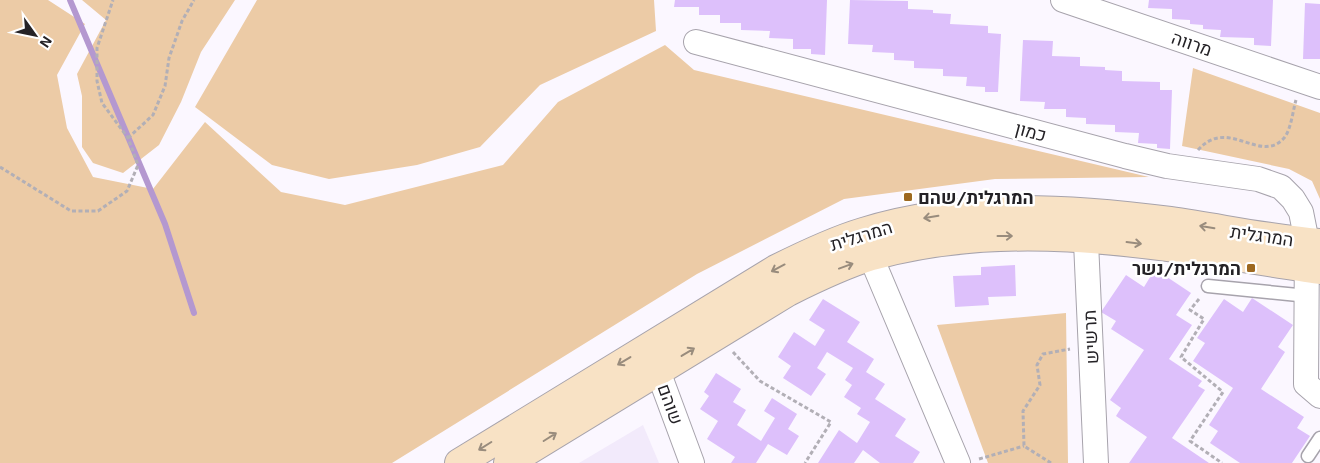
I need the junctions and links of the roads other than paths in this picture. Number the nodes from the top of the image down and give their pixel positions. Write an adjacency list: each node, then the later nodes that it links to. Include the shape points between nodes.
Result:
1 (1063, 0): 3 (street, מרווה)
2 (696, 42): 5 (street, כמון, via 1125,156 1258,179 1281,187 1294,199)
3 (1311, 84)
4 (1085, 224): 5 (street, המרגלית, one-way to 4); 6 (street, המרגלית, via 995,236); 7 (street, המרגלית, one-way to 7); 18 (street, תרשיש)
5 (1314, 242): 7 (street, כמון)
6 (867, 244): 10 (street, המרגלית, one-way to 6, via 717,335 828,272); 10 (street, המרגלית, one-way to 10, via 818,248 776,269); 14 (street)
7 (1314, 270): 9 (street, כמון)
8 (1208, 286): 9 (lane)
9 (1308, 296): 11 (street, כמון, via 1306,384)
10 (653, 358): 15 (street, המרגלית, one-way to 15); 16 (street, המרגלית, one-way to 10); 17 (street, שוהם)
11 (1320, 396)
12 (1320, 438): 13 (lane)
13 (1308, 456)
14 (965, 462)
15 (459, 463)
16 (508, 463)
17 (692, 463)
18 (1096, 463)

